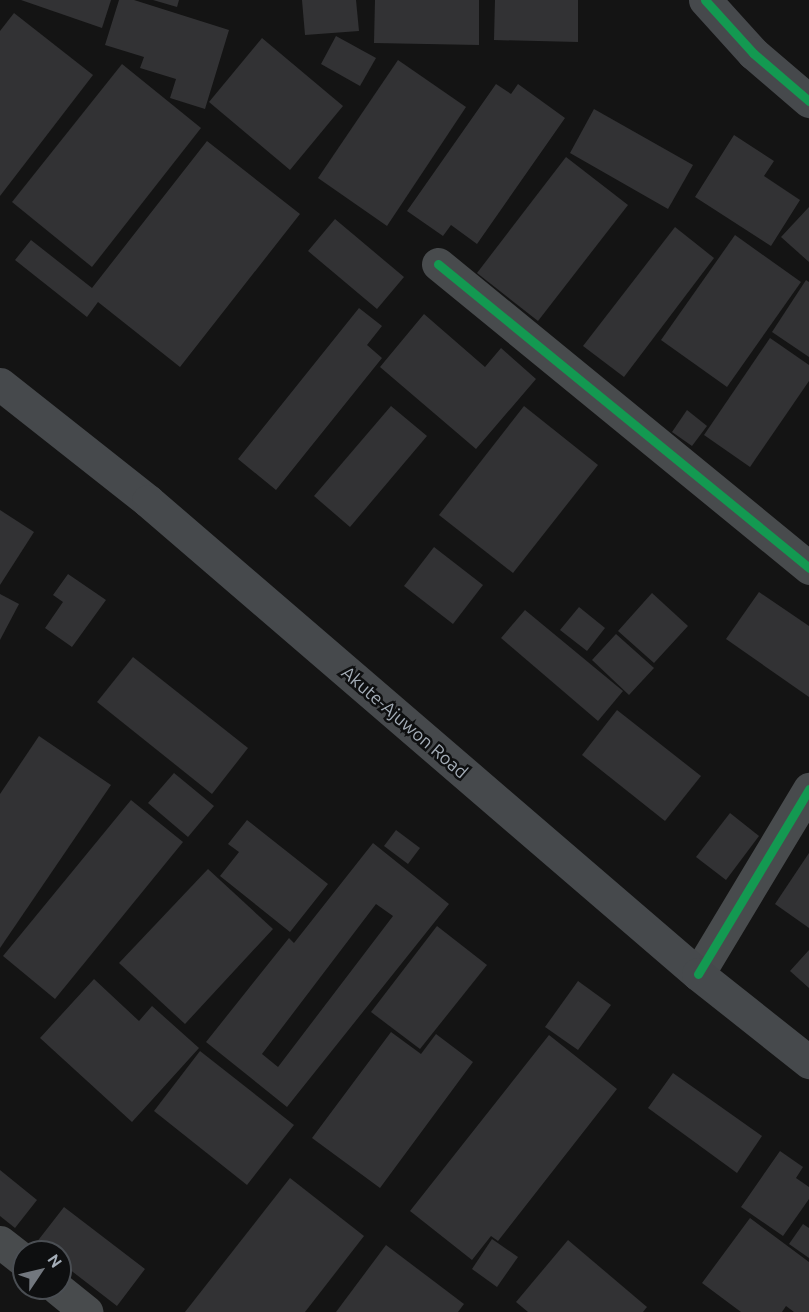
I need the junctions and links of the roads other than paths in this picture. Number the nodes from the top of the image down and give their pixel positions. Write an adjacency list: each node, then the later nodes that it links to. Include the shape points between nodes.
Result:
1 (705, 0): 2 (main road, via 753,53)
2 (809, 101)
3 (438, 264): 5 (street)
4 (0, 384): 7 (main road, Akute-Ajuwon Road, via 148,501)
5 (809, 568)
6 (809, 789): 7 (street)
7 (698, 974): 8 (main road, Akute-Ajuwon Road)
8 (809, 1062)
9 (0, 1242): 10 (street)
10 (12, 1252)
11 (72, 1300): 12 (street)
12 (87, 1312)

